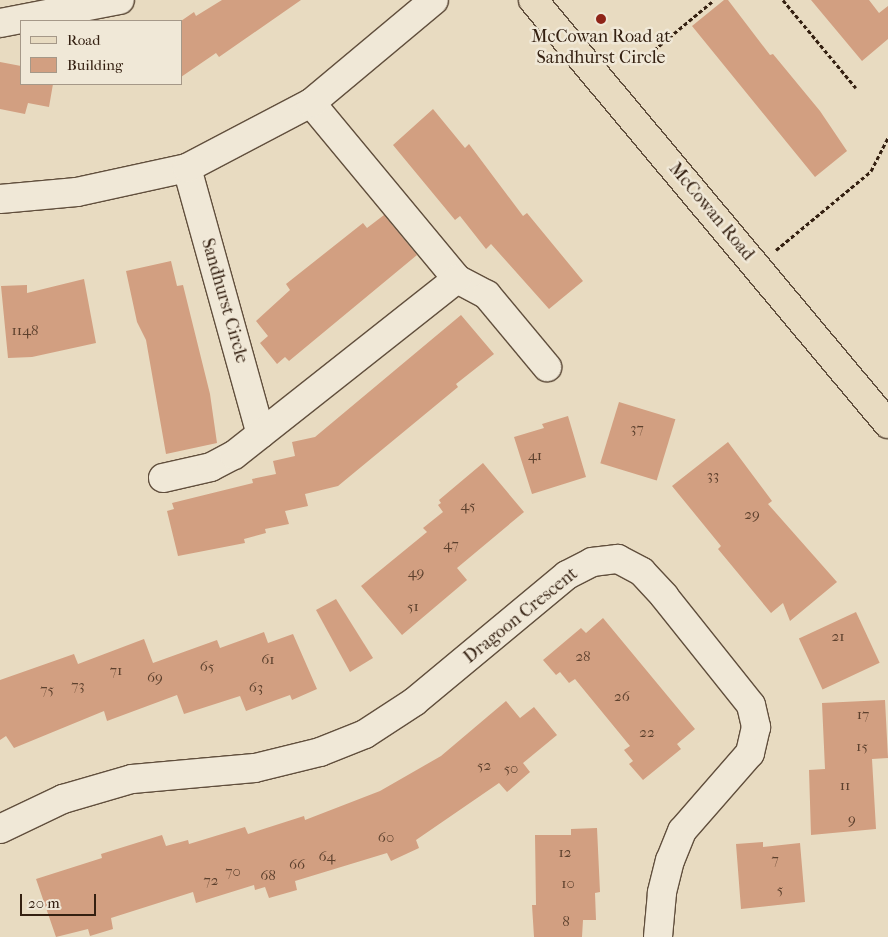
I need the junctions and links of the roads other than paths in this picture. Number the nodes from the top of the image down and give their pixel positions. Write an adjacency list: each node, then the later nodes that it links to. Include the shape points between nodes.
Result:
1 (120, 0): 4 (street)
2 (434, 0): 5 (street)
3 (533, 0): 10 (main road, McCowan Road)
4 (0, 23)
5 (311, 103): 6 (street); 8 (street)
6 (188, 168): 7 (street, via 77,192); 11 (street, Sandhurst Circle)
7 (0, 199)
8 (457, 280): 9 (street, via 487,295); 11 (street)
9 (547, 367)
10 (888, 424)
11 (261, 434): 12 (street, via 212,467)
12 (162, 478)
13 (0, 829): 14 (street, Dragoon Crescent, via 63,798 132,779 255,768 320,752 365,734 414,702 567,574 592,562 618,559 642,572 664,596 751,705 756,727 750,753 682,831 670,860 662,893)
14 (658, 937)

